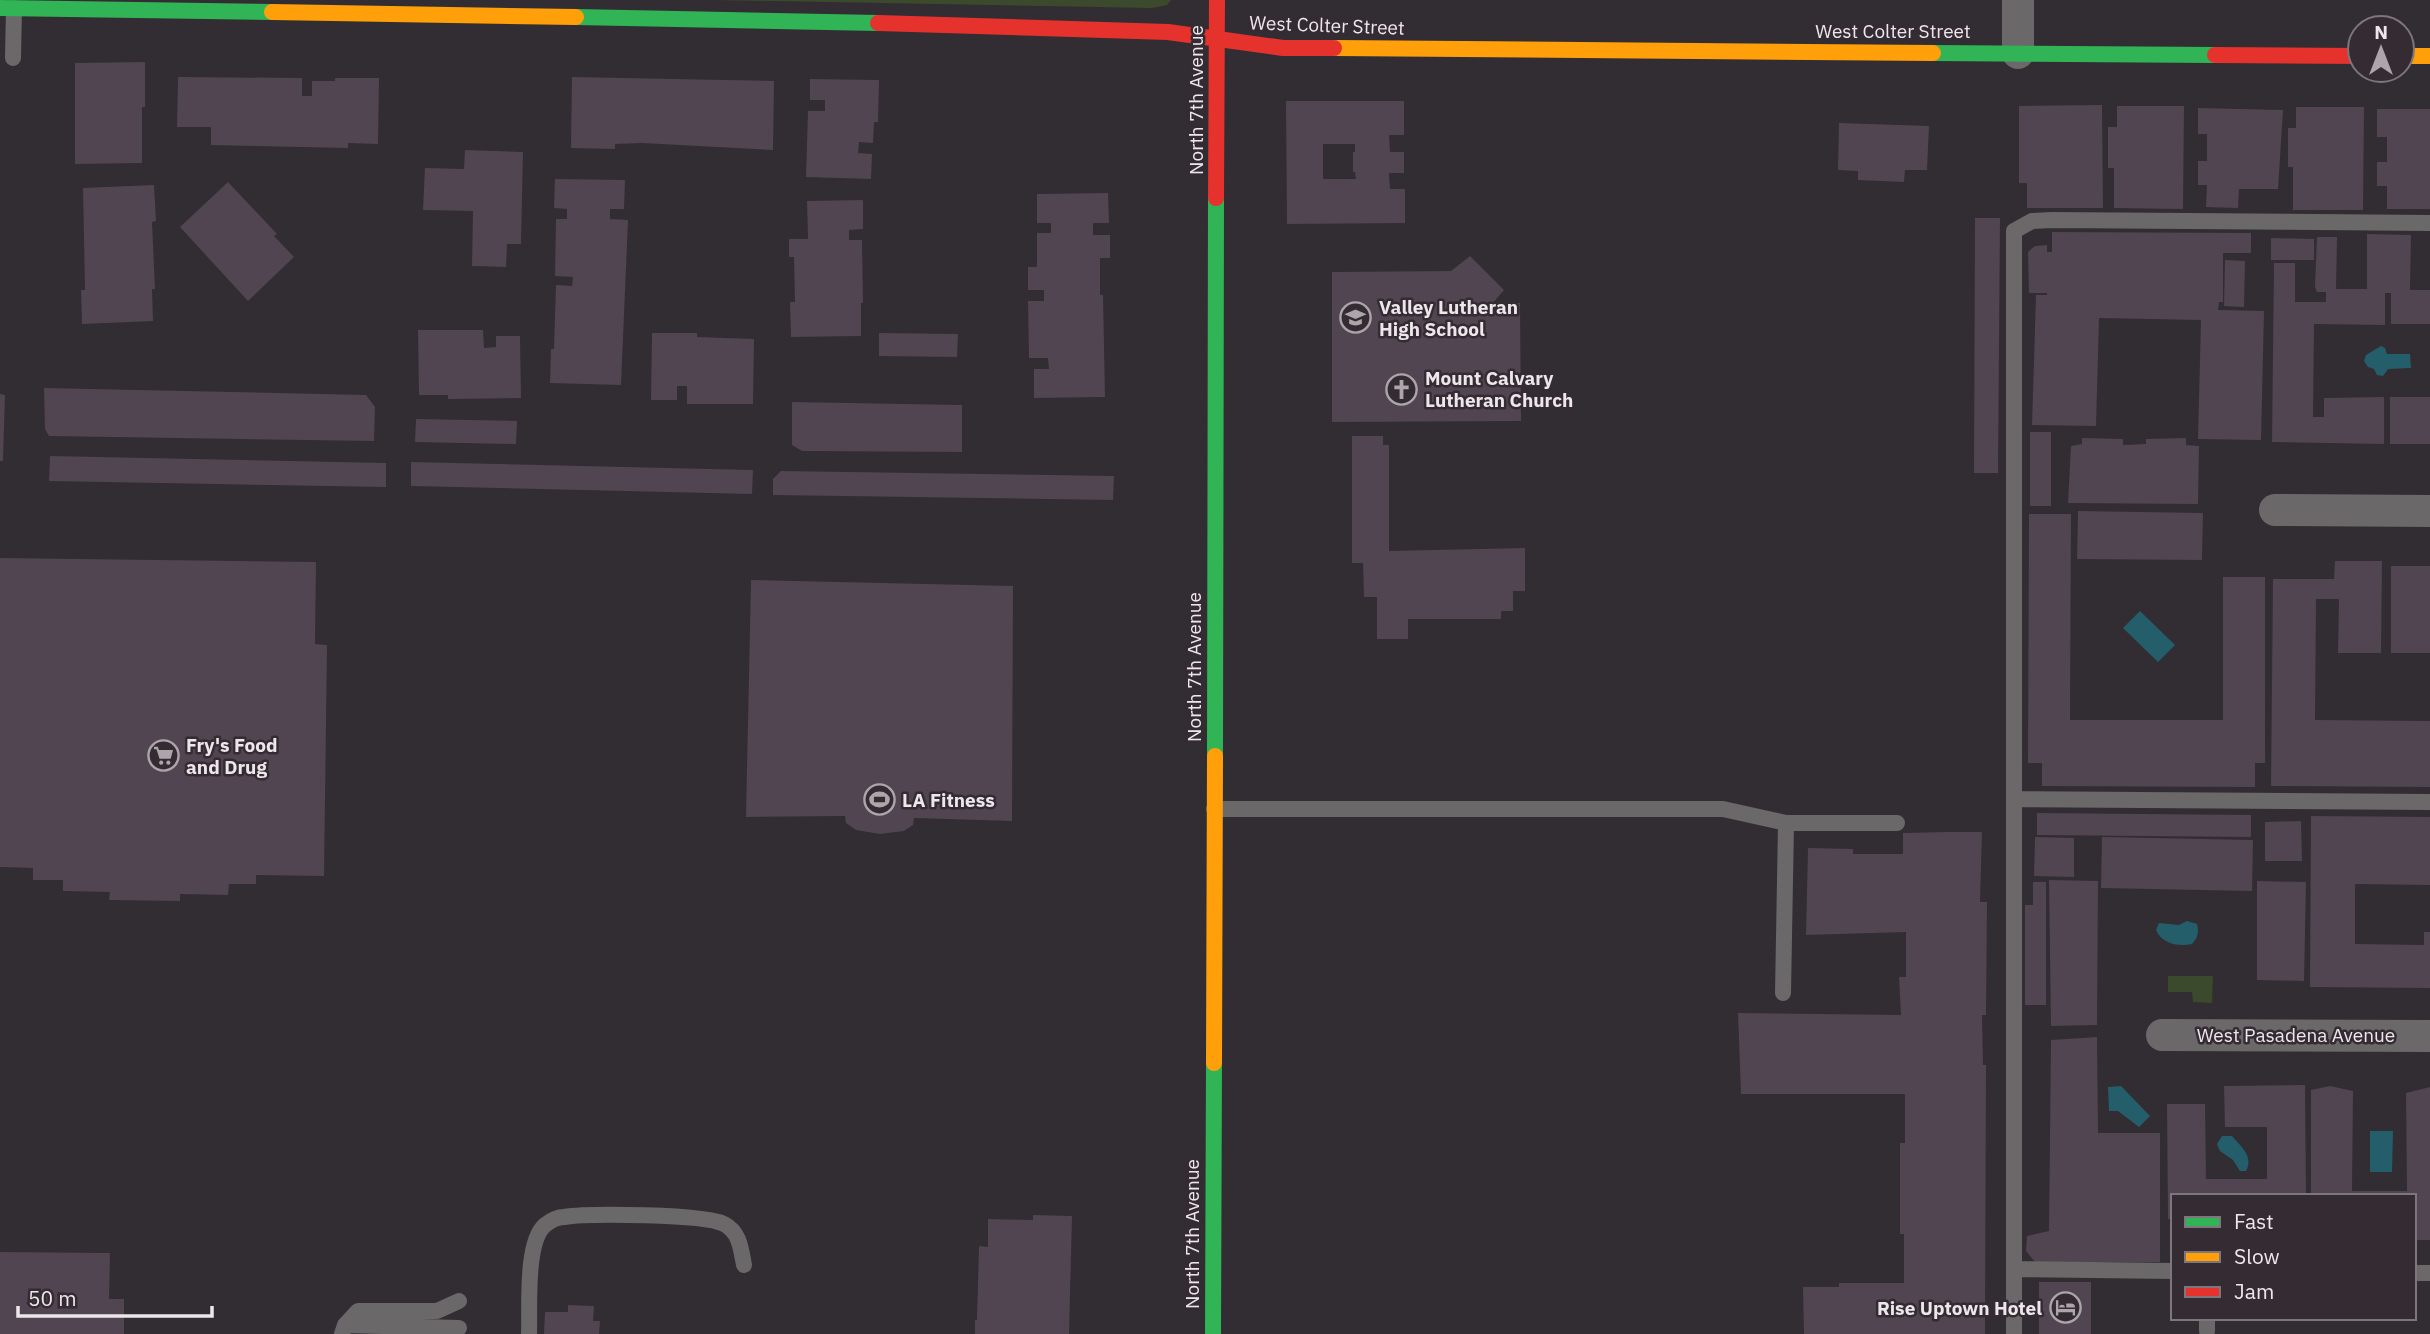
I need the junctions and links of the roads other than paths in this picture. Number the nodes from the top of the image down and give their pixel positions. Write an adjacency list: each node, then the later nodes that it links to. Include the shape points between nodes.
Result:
1 (1217, 0): 4 (street, North 7th Avenue)
2 (2018, 0): 5 (street)
3 (7, 8): 4 (street, West Colter Street, via 797,21 1168,32); 7 (lane)
4 (1217, 39): 5 (street, West Colter Street, via 1283,48); 13 (street, North 7th Avenue)
5 (2018, 53): 6 (street, West Colter Street)
6 (2346, 56)
7 (13, 58)
8 (2430, 223): 11 (lane, via 2052,220 2032,221 2014,231)
9 (2276, 510): 10 (street)
10 (2430, 511)
11 (2014, 799): 12 (lane); 20 (lane)
12 (2430, 802)
13 (1214, 809): 14 (lane, via 1723,809); 26 (street, North 7th Avenue)
14 (1786, 823): 15 (lane); 16 (lane)
15 (1897, 823)
16 (1783, 993)
17 (2162, 1035): 18 (street, West Pasadena Avenue)
18 (2430, 1036)
19 (744, 1265): 25 (lane, via 738,1238 725,1224 702,1218 560,1217 543,1226 534,1245)
20 (2014, 1269): 21 (lane); 27 (lane)
21 (2171, 1271)
22 (459, 1301): 24 (lane, via 437,1311 358,1311)
23 (459, 1328): 24 (lane)
24 (343, 1330)
25 (529, 1334)
26 (1213, 1334)
27 (2014, 1334)

